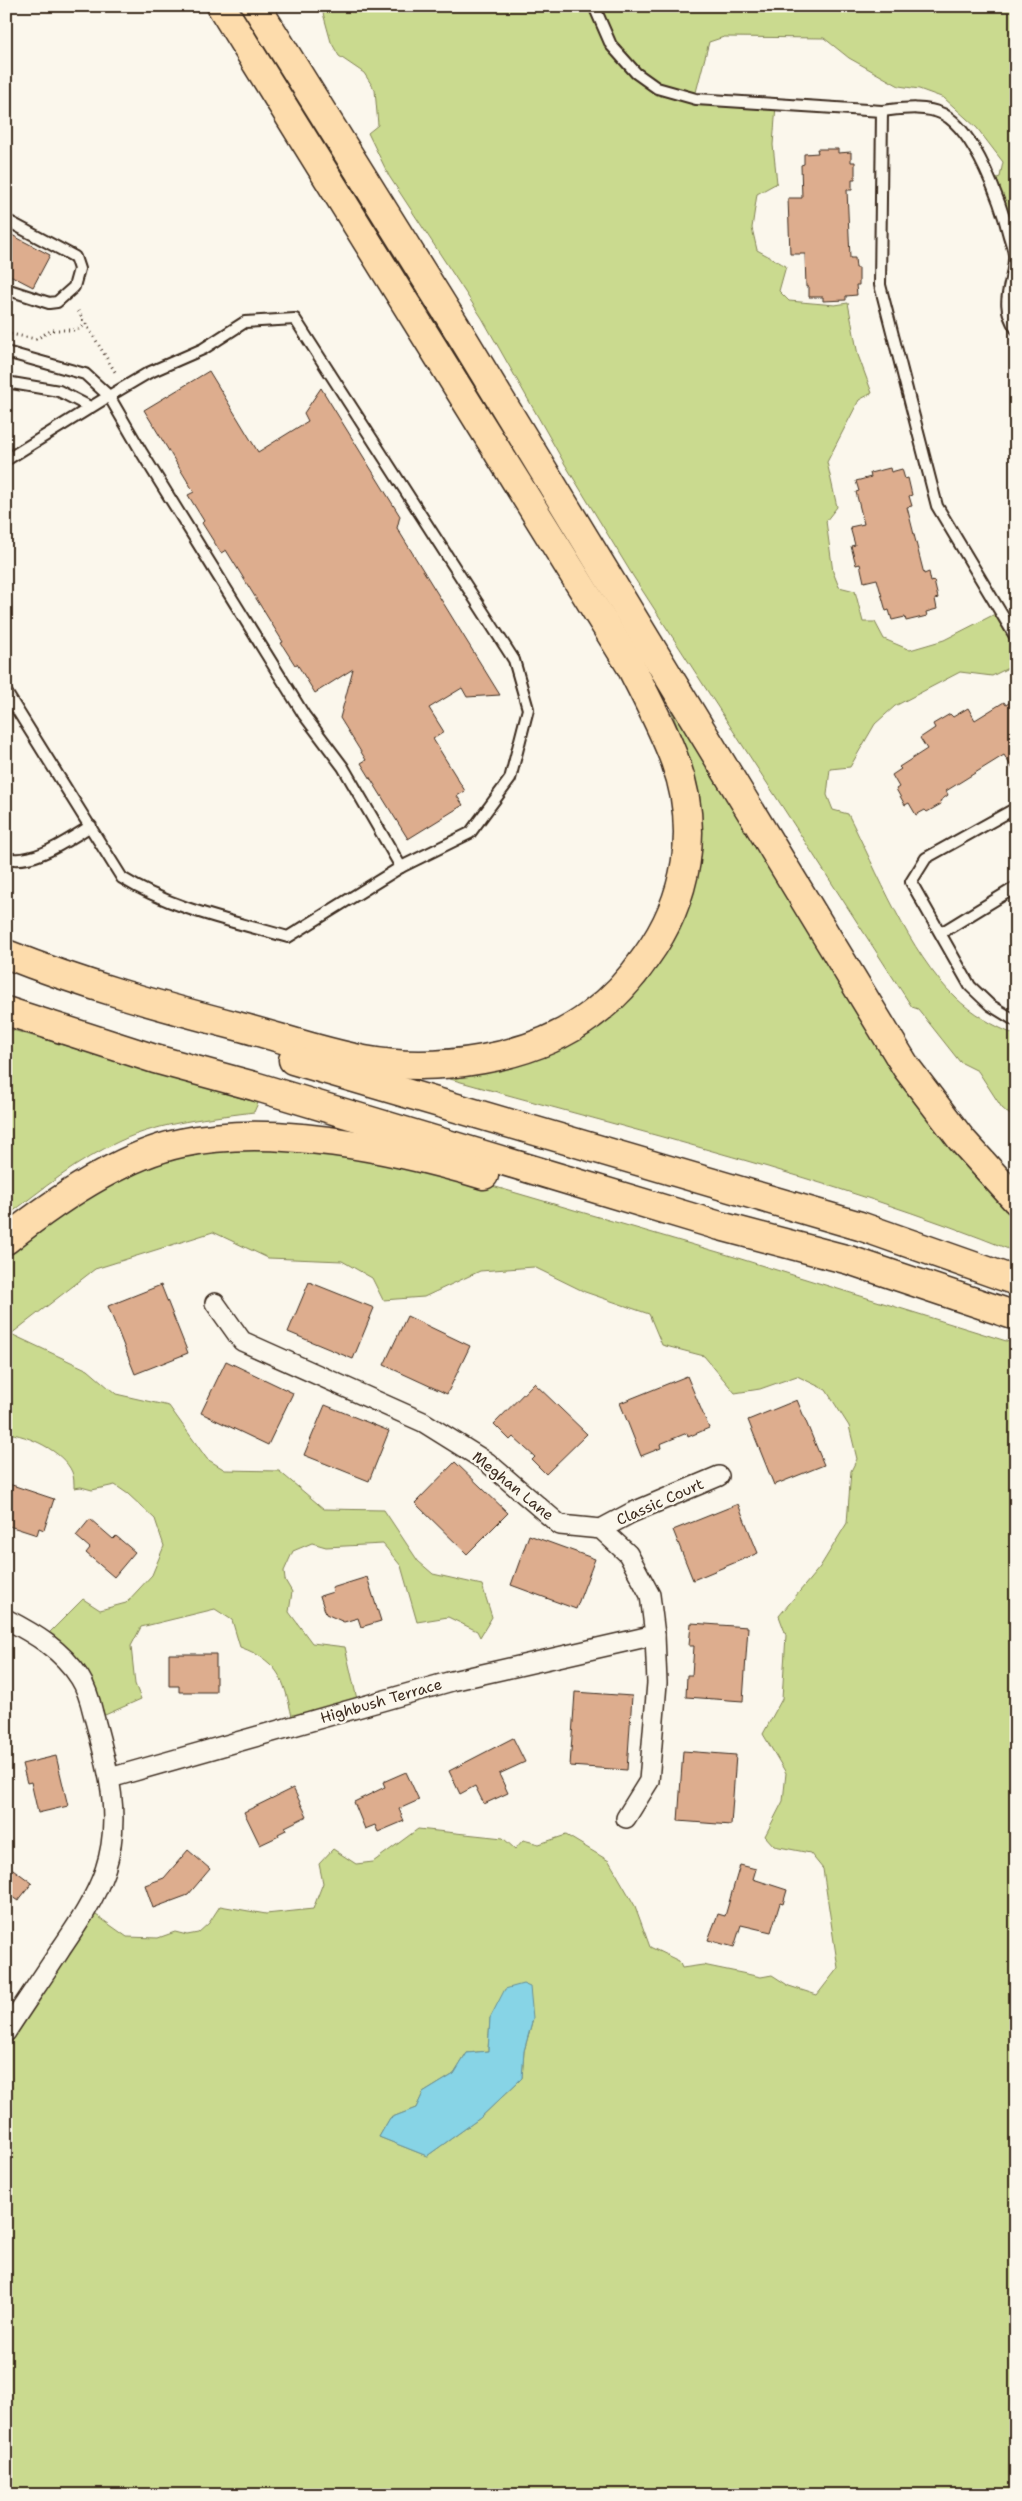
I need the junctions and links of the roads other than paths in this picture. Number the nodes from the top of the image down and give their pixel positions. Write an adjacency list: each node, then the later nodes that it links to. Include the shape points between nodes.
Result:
1 (222, 6): 21 (highway, via 630,665 676,762 685,794 689,840 683,885 671,917 655,945 614,996 589,1017 551,1037 501,1055 461,1064 364,1060 184,1012)
2 (256, 6): 25 (highway, via 455,325 906,1067 961,1139)
3 (594, 6): 4 (lane, via 611,45 636,73 657,88 696,99)
4 (882, 111): 7 (lane, via 917,108 943,114 964,133 1002,206 1014,258 1006,294 1008,317); 13 (lane, via 880,285 937,506)
5 (6, 220): 6 (lane, via 75,257 79,269 74,287 57,302 49,304)
6 (6, 289)
7 (1016, 329)
8 (6, 352): 10 (lane, via 85,374)
9 (6, 382): 11 (lane, via 59,391)
10 (109, 396): 11 (lane); 18 (lane, via 304,715 343,767); 18 (lane, via 148,373 203,349 245,322 295,319 514,660 528,709 510,779 470,833)
11 (90, 407): 12 (lane)
12 (6, 460)
13 (1016, 638)
14 (6, 693): 16 (lane)
15 (1016, 808): 20 (lane, via 926,858 911,882)
16 (91, 826): 17 (lane, via 50,850 16,860); 18 (lane, via 122,878 146,893 288,937)
17 (6, 858)
18 (401, 867)
19 (1016, 887): 20 (lane)
20 (941, 932): 24 (lane, via 970,986 990,1005)
21 (6, 954)
22 (6, 971): 28 (highway, via 192,1033 851,1224)
23 (6, 1011): 26 (highway, via 155,1059)
24 (1016, 1021)
25 (1016, 1200)
26 (720, 1226): 27 (highway, via 537,1191 411,1156 303,1139 221,1138 152,1151 93,1179); 30 (highway, via 849,1260)
27 (6, 1240)
28 (1016, 1281)
29 (215, 1303): 32 (street, Meghan Lane, via 242,1341 423,1422 487,1462 560,1525)
30 (1016, 1316)
31 (718, 1476): 32 (street, Classic Court)
32 (601, 1528): 34 (street, via 628,1554 650,1595)
33 (6, 1620): 35 (street, via 38,1636 79,1677 88,1693)
34 (655, 1635): 35 (street, Highbush Terrace, via 452,1681); 36 (street, via 656,1692 649,1782)
35 (110, 1778): 37 (street, via 112,1832 105,1871 86,1911)
36 (626, 1818)
37 (6, 2032)

